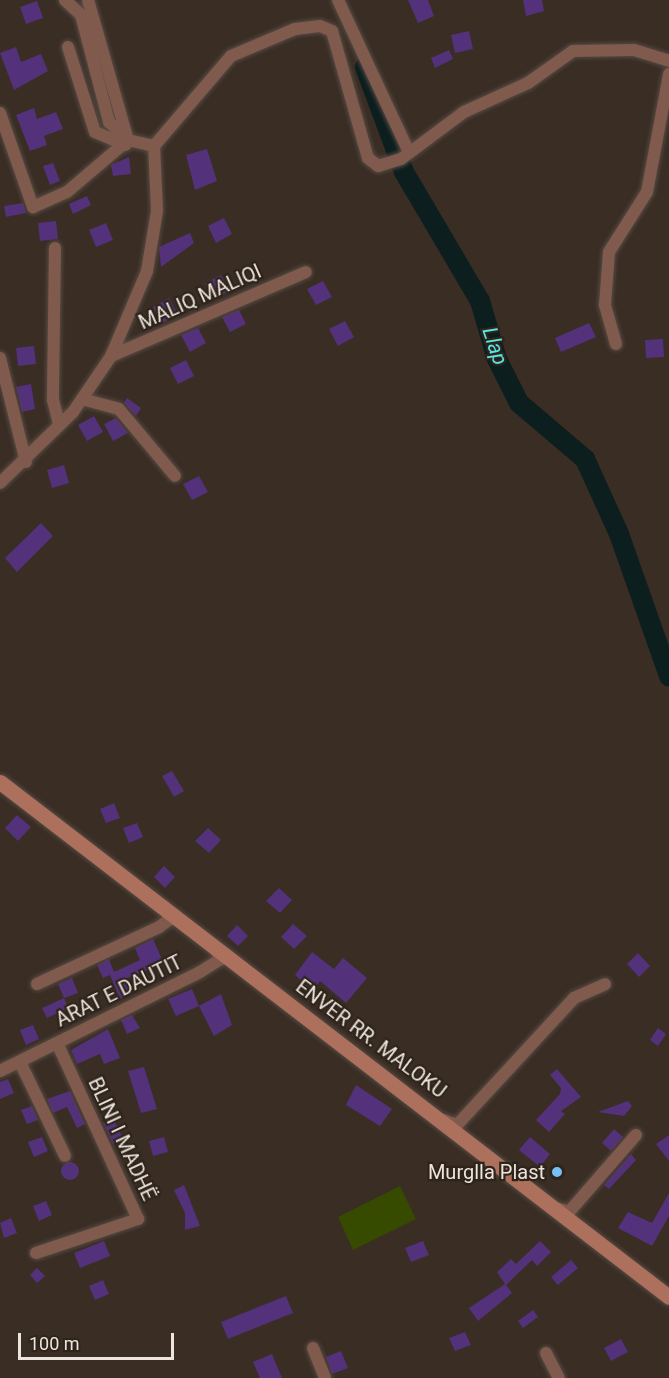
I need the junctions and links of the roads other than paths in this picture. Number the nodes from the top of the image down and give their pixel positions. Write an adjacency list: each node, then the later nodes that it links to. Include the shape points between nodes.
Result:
1 (65, 0): 5 (street)
2 (78, 0): 5 (street)
3 (88, 0): 10 (street)
4 (338, 0): 12 (street)
5 (81, 15): 10 (street, via 109,122)
6 (69, 47): 10 (street, via 95,132)
7 (669, 61): 12 (street, via 634,50 573,51 528,83 464,112)
8 (669, 74): 15 (street, via 647,192 609,252 605,305)
9 (0, 113): 10 (street, via 33,207 67,192)
10 (127, 142): 11 (street)
11 (154, 146): 12 (street, via 224,61 295,29 320,26 336,37 368,158 382,166); 16 (street, via 157,211 147,272)
12 (405, 156)
13 (55, 248): 19 (street, via 53,400)
14 (306, 272): 16 (street, MALIQ MALIQI)
15 (616, 344)
16 (111, 356): 18 (street)
17 (0, 358): 20 (street, via 17,446)
18 (82, 399): 19 (street); 21 (street, via 119,409)
19 (59, 424): 20 (street)
20 (26, 462): 22 (street)
21 (175, 476)
22 (0, 483)
23 (0, 782): 24 (main road, ENVER RR. MALOKU)
24 (163, 905): 25 (main road, ENVER RR. MALOKU); 26 (street, via 170,919 159,927)
25 (213, 946): 28 (street, ARAT E DAUTIT, via 221,959); 31 (main road, ENVER RR. MALOKU)
26 (37, 984)
27 (605, 984): 31 (street, via 574,998 457,1125)
28 (57, 1043): 29 (street, ARAT E DAUTIT); 35 (street, BLINI I MADHË, via 138,1219)
29 (20, 1062): 30 (street, ARAT E DAUTIT); 33 (street)
30 (0, 1071)
31 (442, 1119): 34 (main road, ENVER RR. MALOKU)
32 (636, 1135): 34 (street, via 569,1212)
33 (65, 1156)
34 (552, 1207): 36 (main road, ENVER RR. MALOKU)
35 (36, 1252)
36 (669, 1297)
37 (313, 1348): 39 (street)
38 (546, 1353): 40 (street)
39 (325, 1378)
40 (559, 1378)

